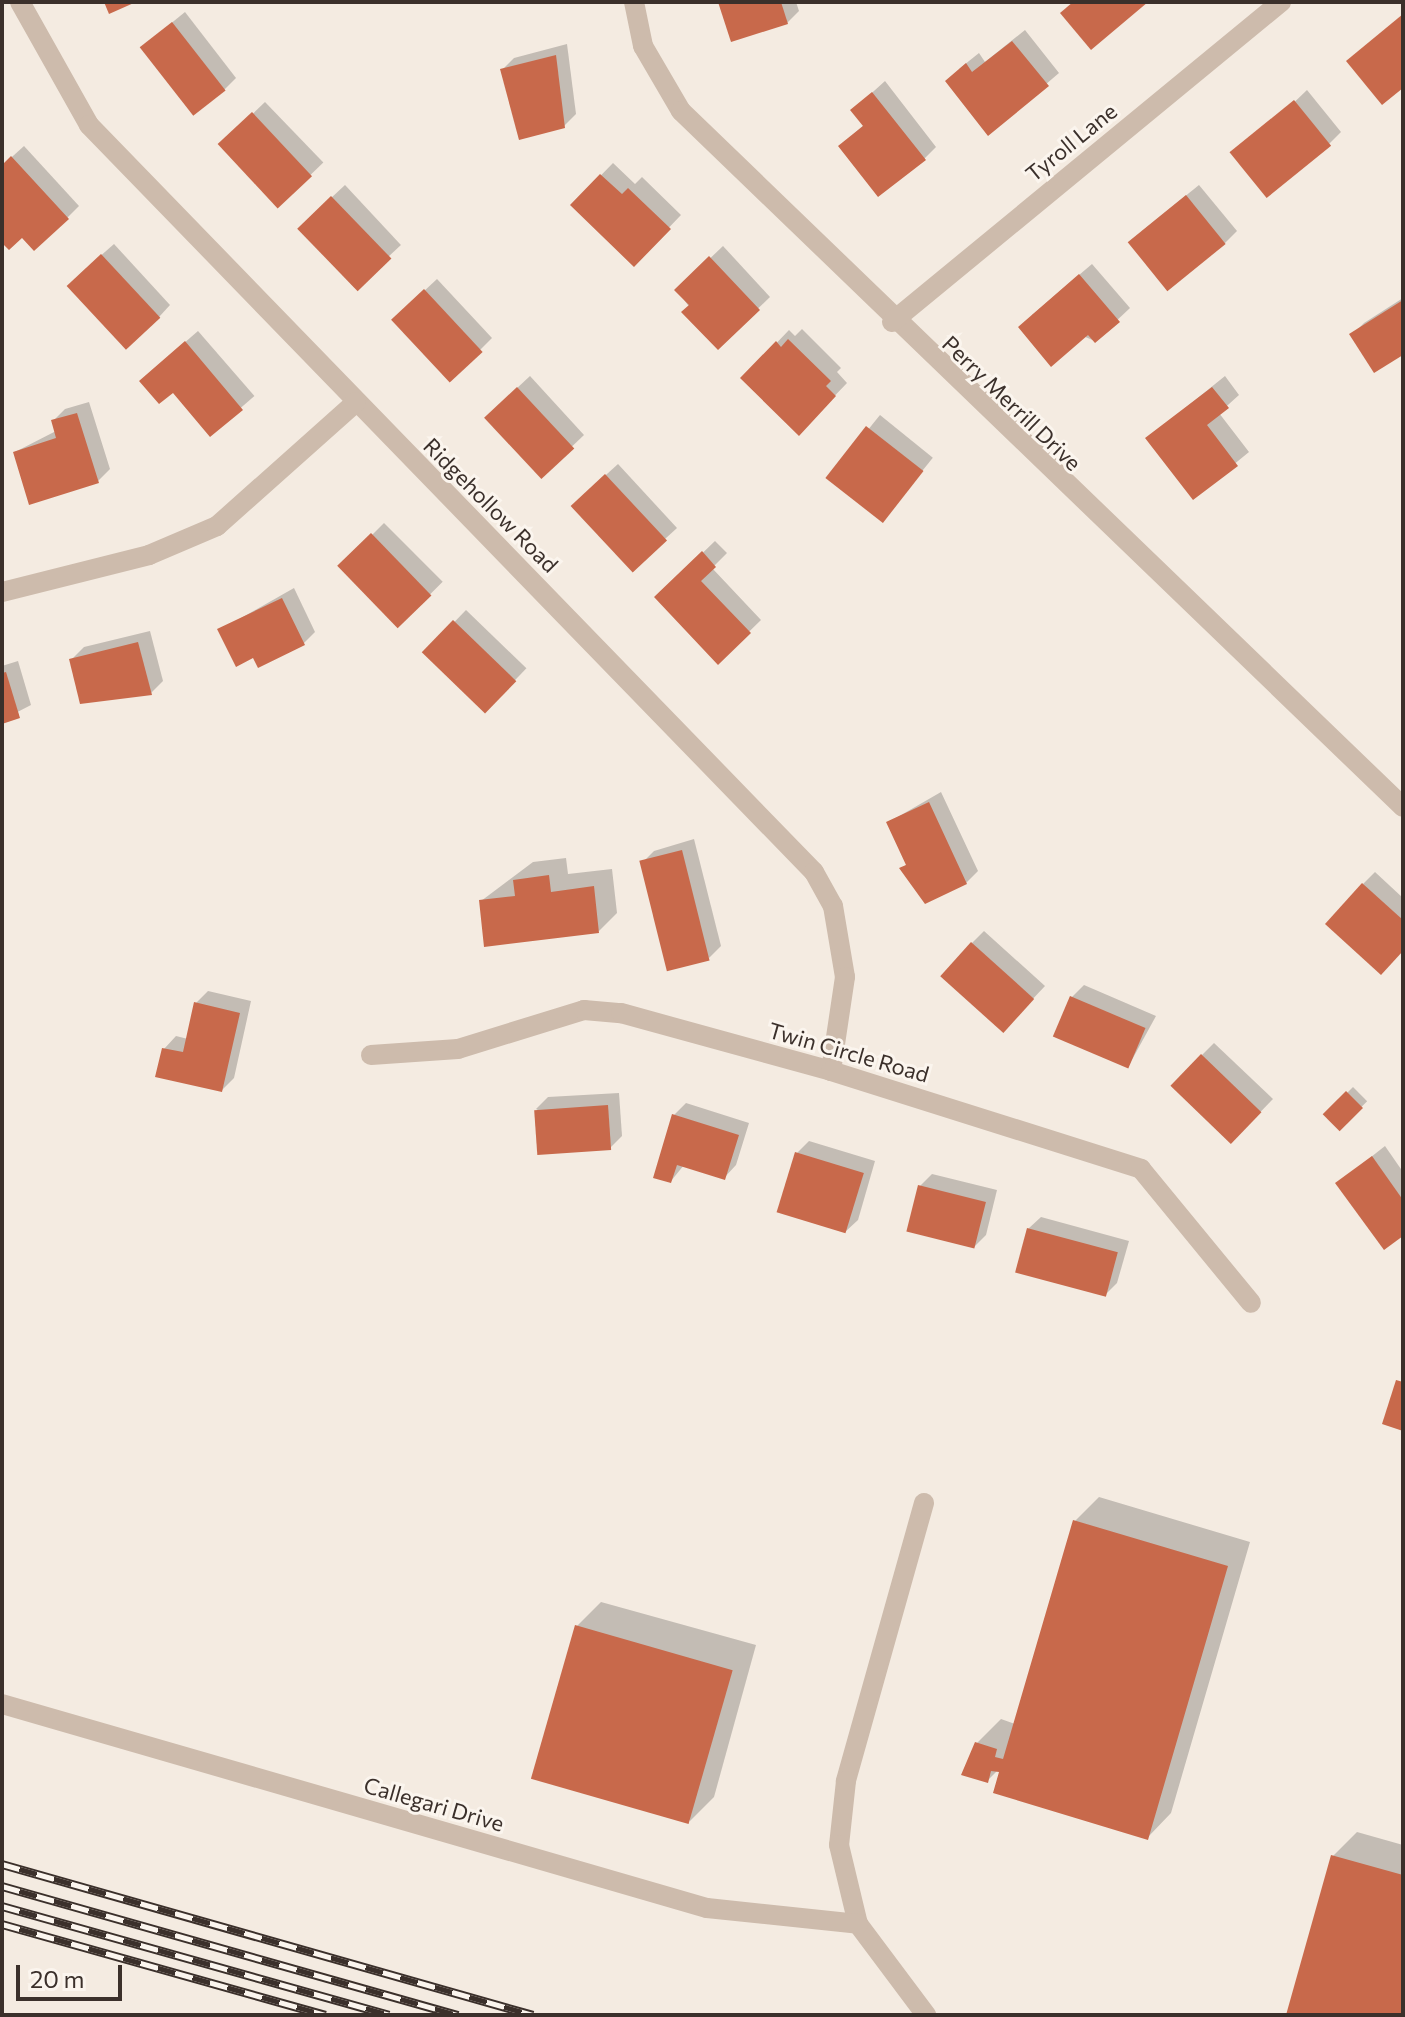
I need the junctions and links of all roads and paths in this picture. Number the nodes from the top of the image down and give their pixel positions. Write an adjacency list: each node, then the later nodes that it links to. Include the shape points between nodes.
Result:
1 (20, 2): 5 (street, Ridgehollow Road, via 89,125)
2 (634, 2): 4 (street, Perry Merrill Drive, via 643,46 681,111)
3 (1281, 2): 4 (street, Tyroll Lane)
4 (892, 322): 7 (street, Perry Merrill Drive)
5 (356, 402): 6 (street, via 217,526 149,555); 9 (street, Ridgehollow Road, via 814,872 833,906 845,977)
6 (2, 592)
7 (1403, 807)
8 (371, 1055): 9 (street, Twin Circle Road, via 458,1049 584,1010 621,1013)
9 (831, 1071): 10 (street, Twin Circle Road, via 1141,1169)
10 (1251, 1303)
11 (924, 1503): 13 (street, via 846,1781 839,1845)
12 (2, 1704): 13 (street, Callegari Drive, via 707,1908)
13 (858, 1924): 14 (street)
14 (926, 2015)

